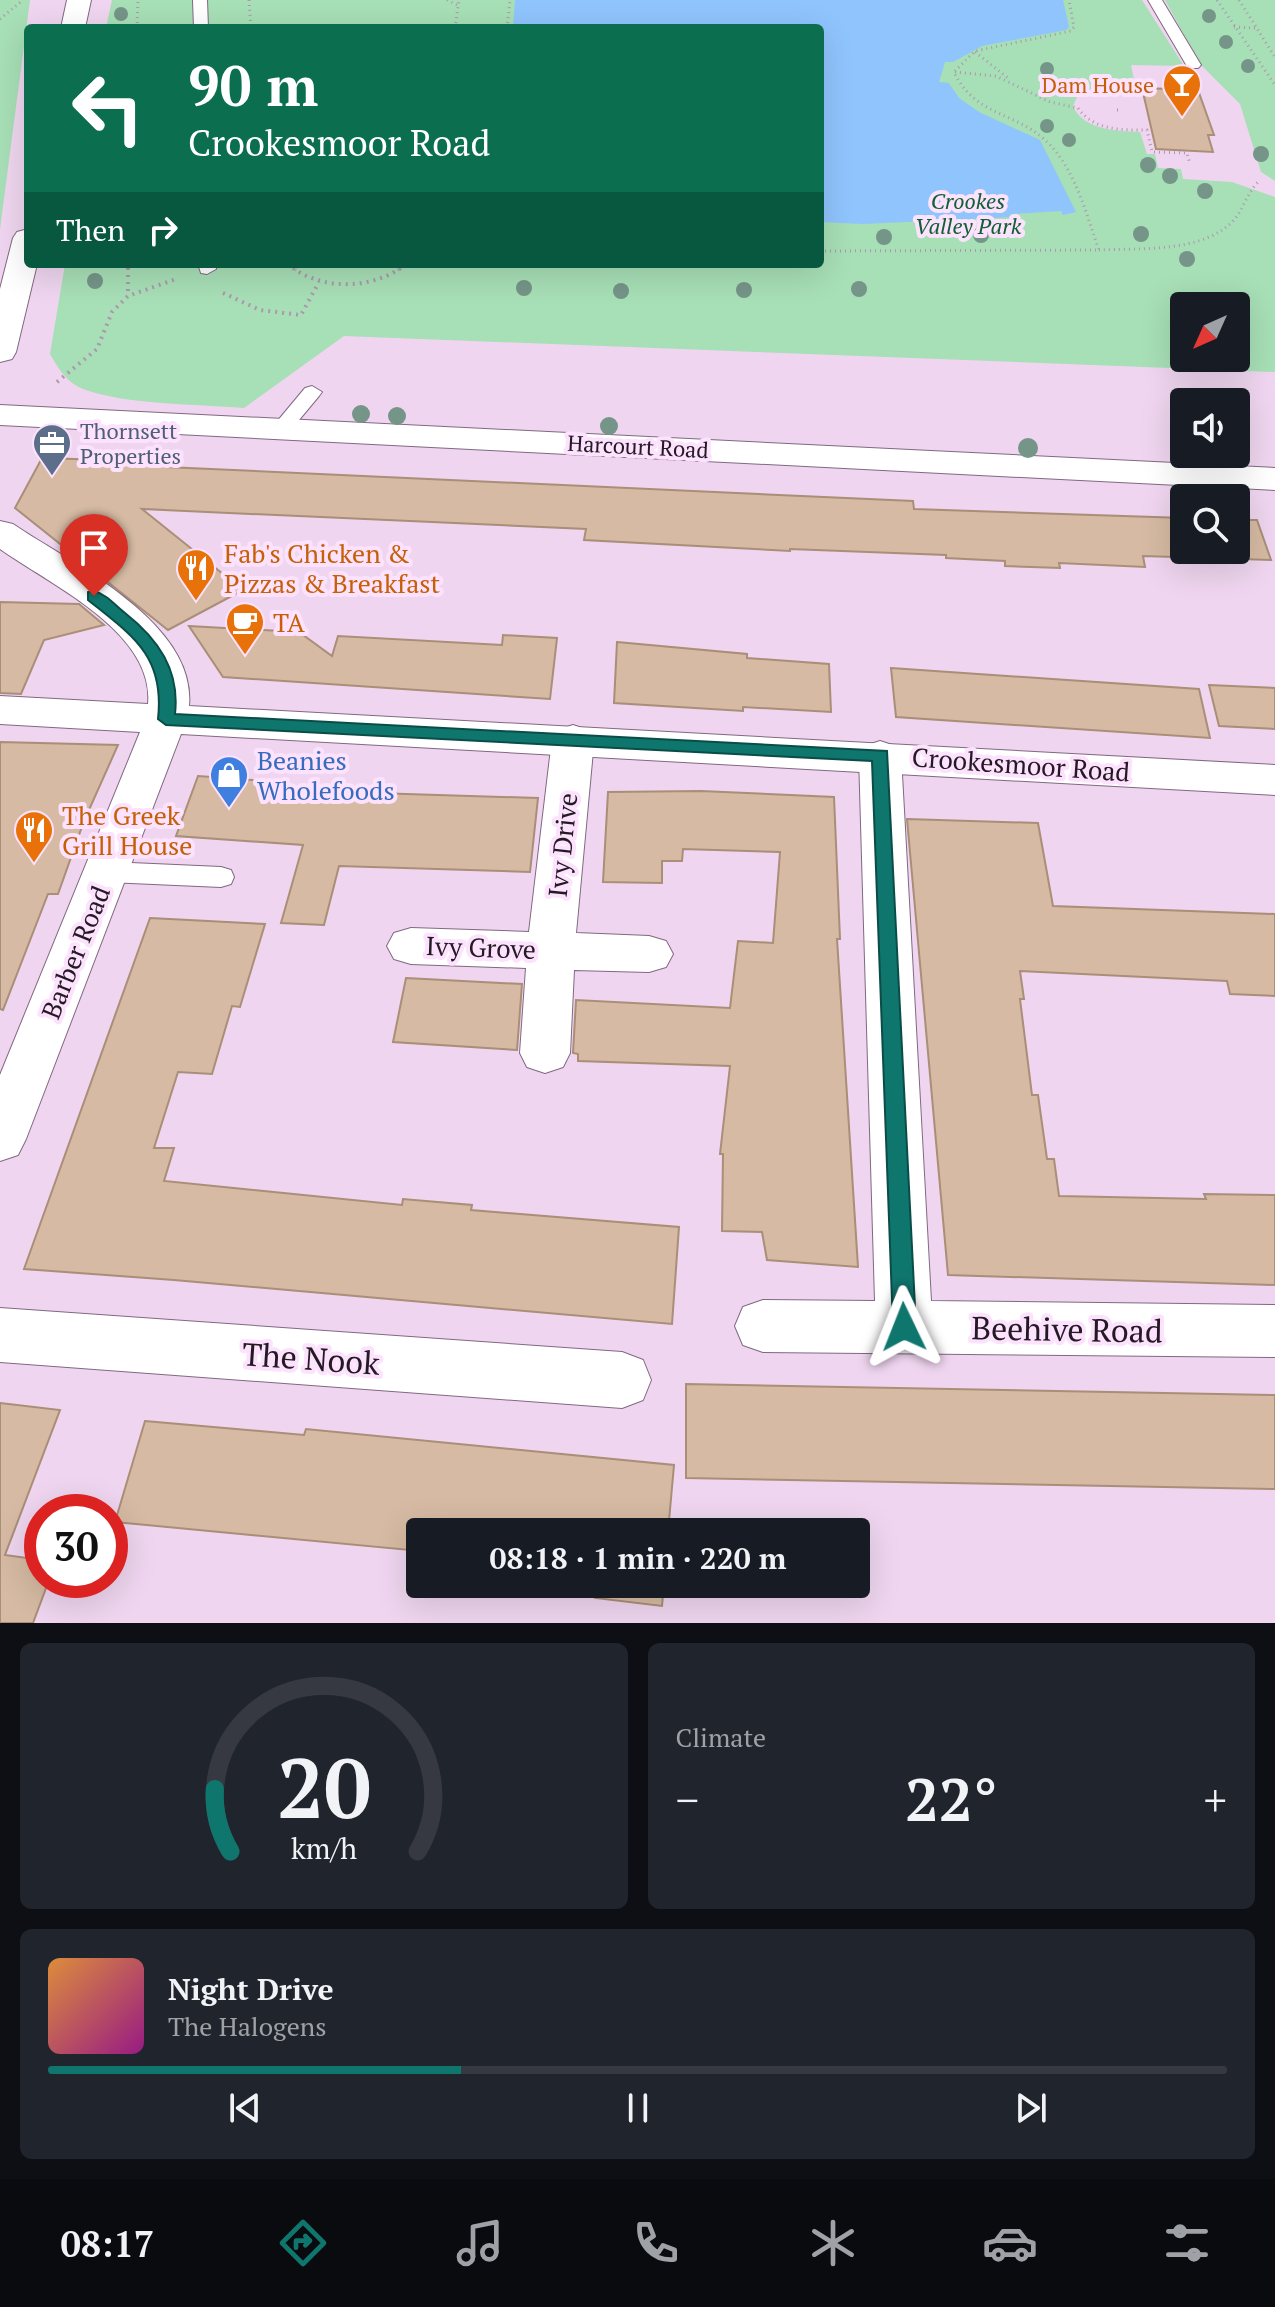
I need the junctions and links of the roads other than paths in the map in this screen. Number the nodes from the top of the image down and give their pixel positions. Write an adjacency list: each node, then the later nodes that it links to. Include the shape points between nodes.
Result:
1 (79, 0): 4 (street)
2 (200, 0): 5 (lane)
3 (1155, 0): 6 (lane)
4 (74, 24)
5 (201, 24)
6 (1193, 65)
7 (17, 255): 8 (street)
8 (0, 352)
9 (312, 392): 11 (lane)
10 (0, 415): 11 (street, Harcourt Road)
11 (282, 428): 12 (street, Harcourt Road)
12 (1275, 479)
13 (0, 532): 15 (street, via 70,578 144,637 162,665 169,694)
14 (0, 710): 15 (street, Crookesmoor Road)
15 (166, 719): 16 (street, Crookesmoor Road); 19 (street, Barber Road)
16 (573, 740): 17 (street, Crookesmoor Road); 22 (street, Ivy Drive)
17 (880, 756): 18 (street, Crookesmoor Road); 27 (street)
18 (1275, 780)
19 (108, 872): 20 (lane); 25 (street, Barber Road)
20 (221, 877)
21 (411, 946): 22 (street, Ivy Grove)
22 (551, 949): 23 (street); 24 (street, Ivy Drive)
23 (649, 954)
24 (545, 1053)
25 (0, 1139)
26 (763, 1326): 27 (street, Beehive Road)
27 (904, 1327): 28 (street, Beehive Road)
28 (1275, 1331)
29 (0, 1335): 30 (street, The Nook)
30 (622, 1380)

